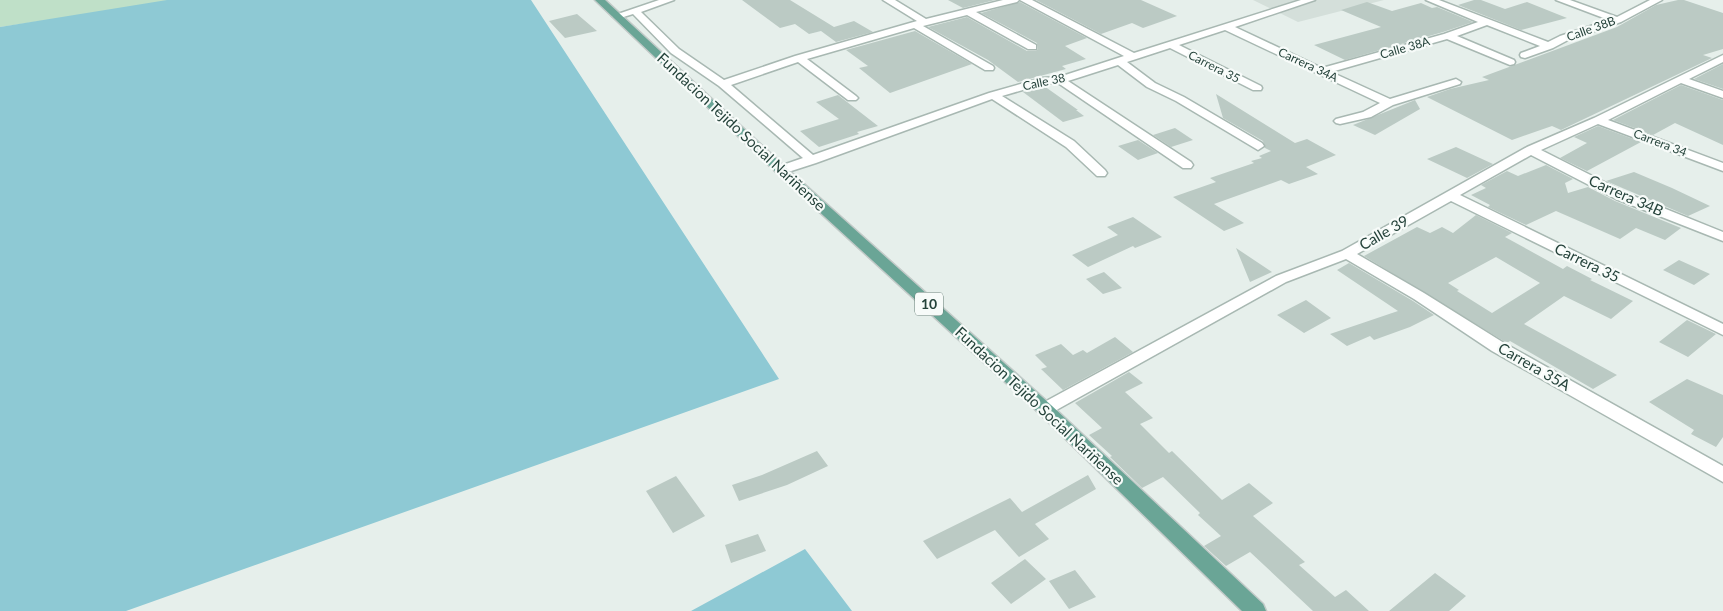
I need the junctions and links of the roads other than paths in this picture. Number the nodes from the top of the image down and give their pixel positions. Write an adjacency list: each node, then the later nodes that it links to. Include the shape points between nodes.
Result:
1 (600, 0): 12 (main road, Fundacion Tejido Social Nariñense / 10)
2 (669, 0): 10 (street)
3 (888, 0): 15 (street)
4 (1012, 0): 11 (street)
5 (1025, 0): 22 (street)
6 (1310, 0): 16 (street, Calle 38)
7 (1431, 0): 14 (street)
8 (1562, 0): 13 (street)
9 (1653, 0): 13 (street, Calle 38B)
10 (635, 11): 12 (street); 32 (street, via 675,51)
11 (970, 12): 15 (street); 20 (street)
12 (617, 16): 45 (main road, Fundacion Tejido Social Nariñense / 10)
13 (1618, 20): 19 (street, Calle 38B)
14 (1487, 22): 17 (street, Calle 38A); 19 (street)
15 (921, 24): 23 (street); 27 (street)
16 (1226, 27): 18 (street, Calle 38); 28 (street, Carrera 34A)
17 (1448, 36): 26 (street); 28 (street, Calle 38A)
18 (1171, 45): 22 (street, Calle 38); 33 (street, Carrera 35)
19 (1549, 46): 21 (street, Calle 38B)
20 (1032, 47)
21 (1524, 55)
22 (1134, 57): 25 (street, Calle 38)
23 (799, 58): 32 (street); 36 (street)
24 (1723, 58): 29 (street, Calle 39)
25 (1119, 61): 30 (street, Calle 38); 40 (street, via 1151,85)
26 (1510, 62)
27 (989, 68)
28 (1322, 71): 37 (street, Carrera 34A)
29 (1679, 79): 35 (street); 38 (street, Calle 39)
30 (1060, 80): 34 (street, Calle 38, via 1042,81); 43 (street)
31 (1456, 82): 37 (street)
32 (723, 84): 42 (street)
33 (1257, 88)
34 (993, 94): 42 (street, Calle 38); 46 (street, via 1070,144)
35 (1723, 95)
36 (852, 98)
37 (1389, 104): 39 (street, via 1367,115)
38 (1598, 120): 41 (street, Calle 39); 44 (street, Carrera 34)
39 (1340, 121)
40 (1258, 146)
41 (1531, 150): 47 (street, Calle 39); 48 (street, Carrera 34B, via 1621,196)
42 (812, 160): 45 (street, Calle 38)
43 (1187, 165)
44 (1723, 167)
45 (781, 170): 51 (main road, Fundacion Tejido Social Nariñense / 10)
46 (1101, 174)
47 (1450, 195): 49 (street, Calle 39); 50 (street, Carrera 35)
48 (1723, 237)
49 (1347, 254): 51 (street, Calle 39, via 1281,279); 52 (street, Carrera 35A, via 1498,347)
50 (1723, 330)
51 (1045, 409): 53 (main road, Fundacion Tejido Social Nariñense / 10)
52 (1723, 475)
53 (1256, 611)

